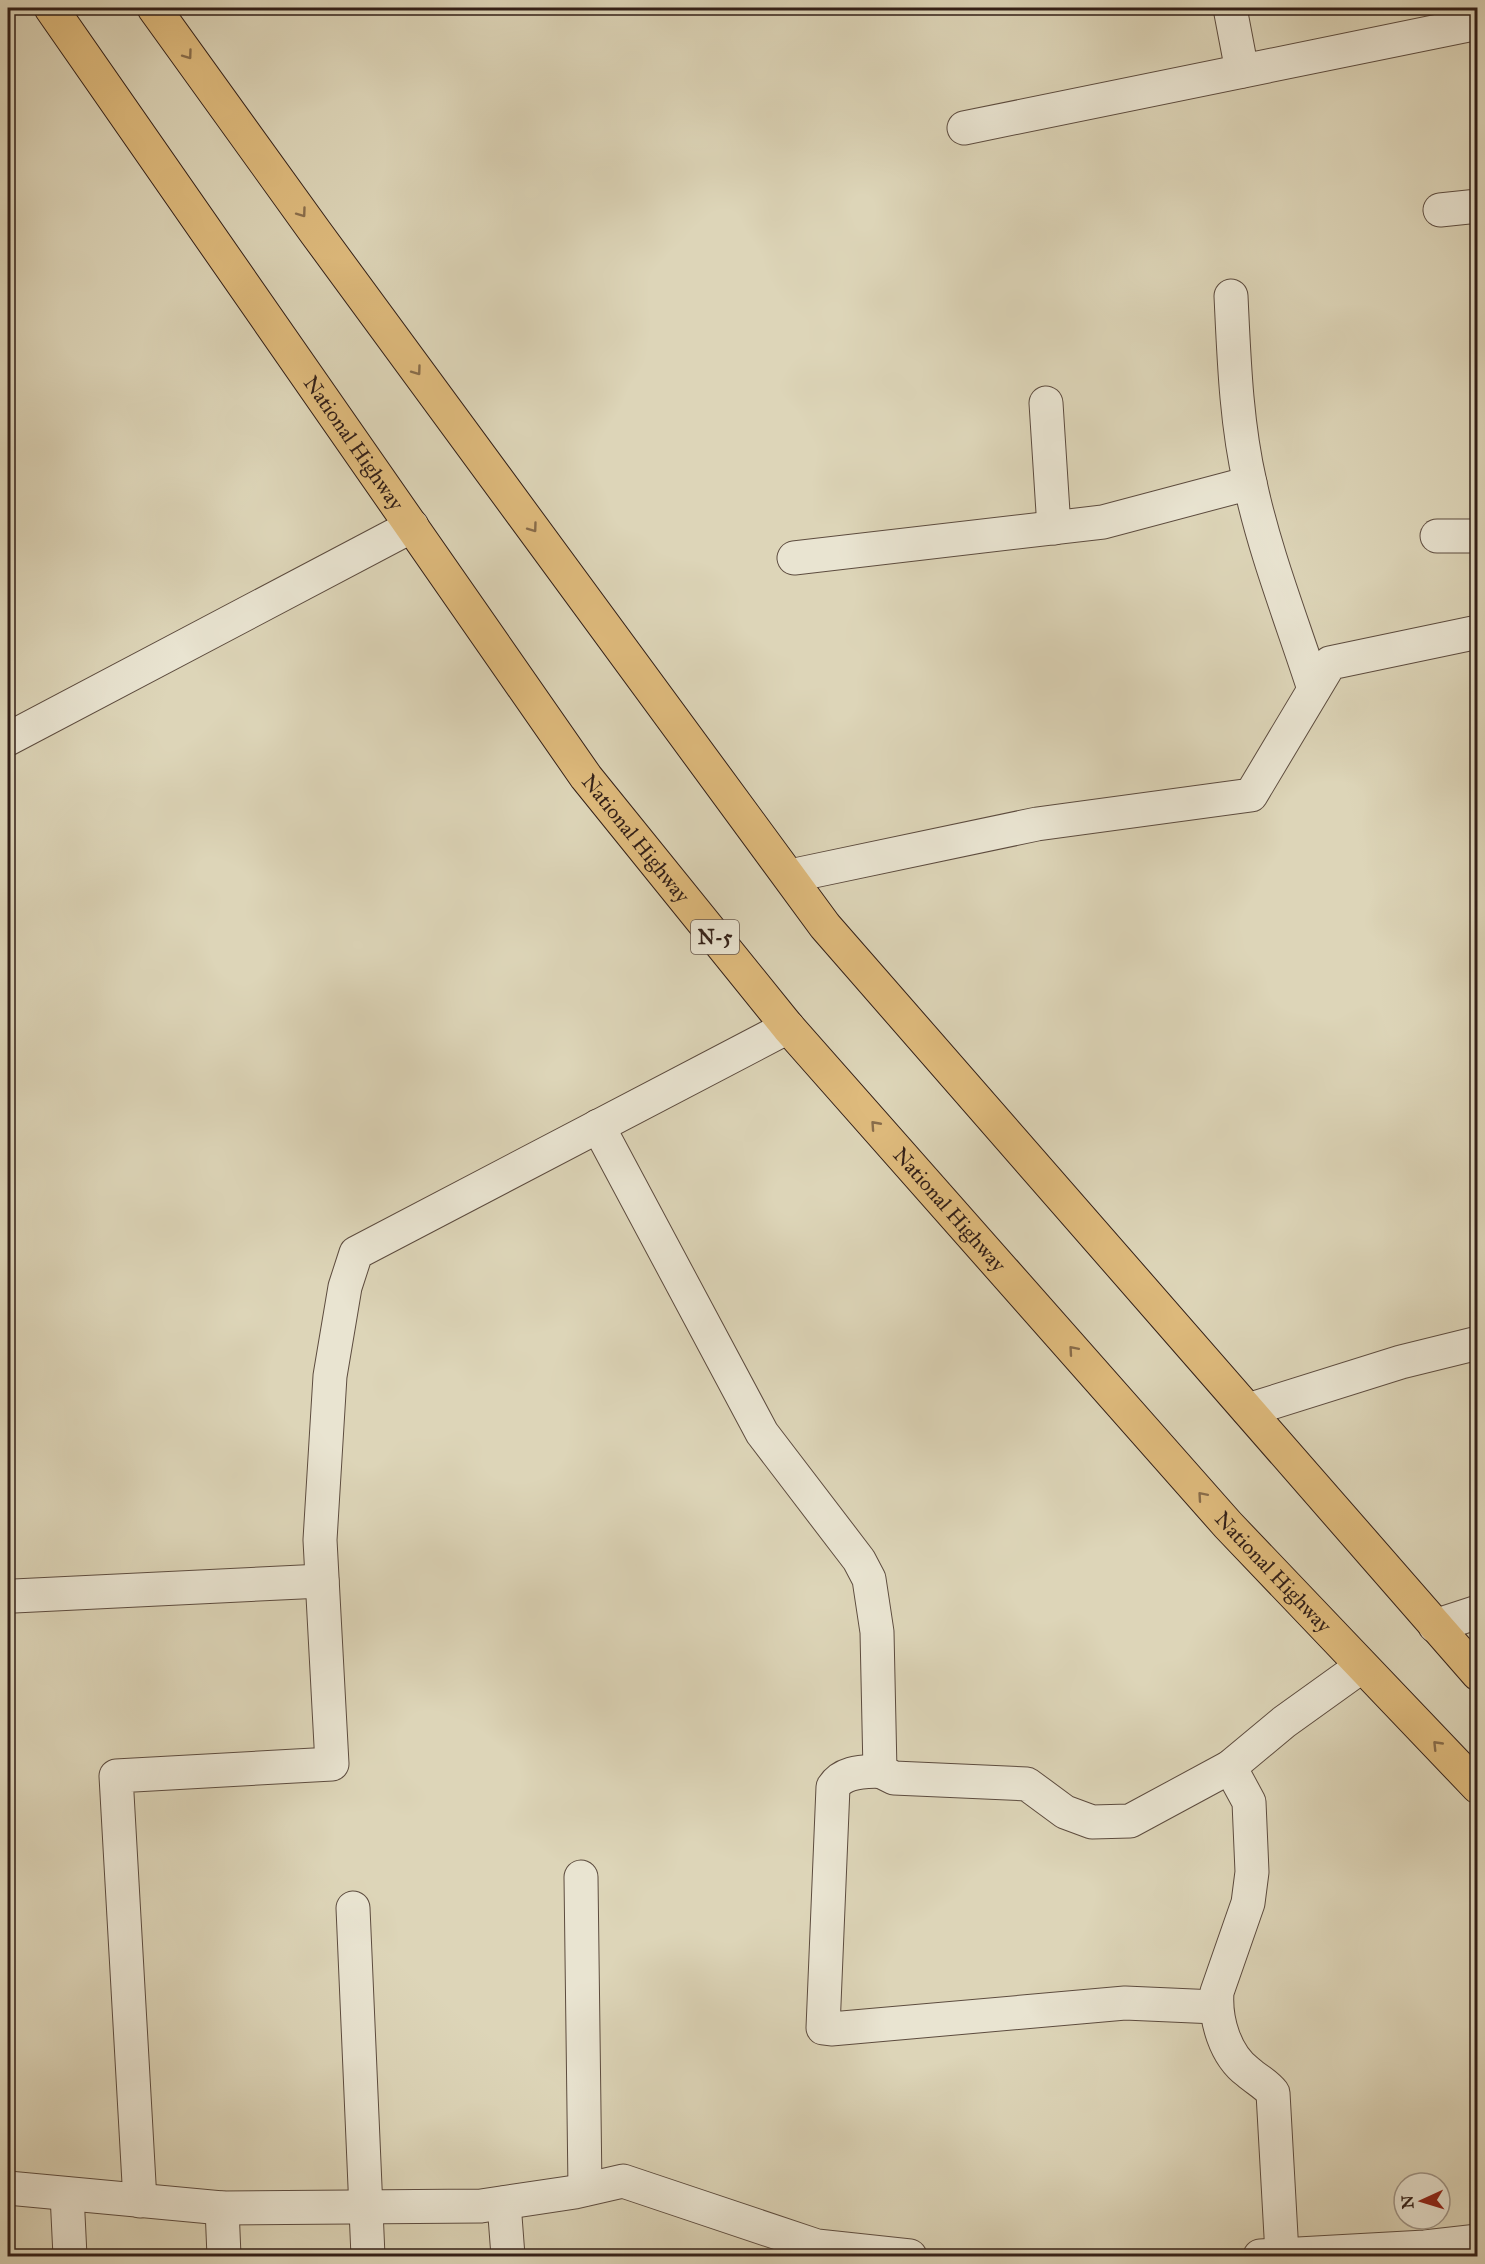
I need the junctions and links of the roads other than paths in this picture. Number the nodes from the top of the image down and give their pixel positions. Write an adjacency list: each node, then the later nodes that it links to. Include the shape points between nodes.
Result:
1 (51, 8): 12 (highway, National Highway / N-5)
2 (154, 8): 20 (highway, one-way to 20)
3 (1230, 8): 5 (street)
4 (1458, 20): 5 (street)
5 (1242, 71): 6 (street)
6 (964, 128)
7 (1478, 206): 8 (street)
8 (1440, 210)
9 (1231, 296): 11 (street, via 1235,378)
10 (1046, 403): 13 (street)
11 (1250, 483): 13 (street, via 1102,522); 18 (street, via 1272,564)
12 (412, 526): 19 (street); 21 (highway, National Highway / N-5, via 586,777)
13 (1054, 528): 16 (street)
14 (1437, 536): 15 (street)
15 (1478, 536)
16 (794, 558)
17 (1478, 632): 18 (street, via 1330,663)
18 (1314, 688): 20 (street, via 1251,795 1038,825)
19 (8, 739)
20 (790, 876): 24 (highway, via 825,926)
21 (788, 1027): 22 (street); 29 (highway, National Highway / N-5, one-way to 21, via 1228,1525)
22 (598, 1126): 25 (street, via 356,1253 345,1287 330,1376 320,1540); 32 (street, via 762,1433 859,1560 869,1579 877,1632)
23 (1478, 1343): 24 (street, via 1401,1362)
24 (1248, 1410): 28 (highway)
25 (322, 1581): 26 (street); 40 (street, via 332,1764 116,1776)
26 (14, 1596)
27 (1478, 1612): 28 (street)
28 (1436, 1626): 30 (highway)
29 (1362, 1666): 31 (street); 33 (highway, National Highway / N-5, one-way to 29)
30 (1478, 1674)
31 (1230, 1767): 32 (street, via 1130,1821 1092,1822 1065,1812 1027,1784 894,1778); 36 (street, via 1249,1802 1252,1872 1248,1903 1217,1992)
32 (880, 1771): 36 (street, via 849,1774 838,1778 833,1786 823,2028 1125,2003)
33 (1478, 1787)
34 (581, 1877): 38 (street)
35 (353, 1908): 42 (street)
36 (1216, 2007): 45 (street, via 1223,2038 1237,2062 1273,2093)
37 (8, 2188): 39 (street)
38 (585, 2189): 41 (street); 50 (street, via 623,2181 817,2246)
39 (67, 2194): 40 (street); 46 (street)
40 (140, 2200): 43 (street)
41 (504, 2203): 42 (street); 49 (street)
42 (367, 2207): 43 (street); 48 (street)
43 (222, 2208): 47 (street)
44 (1478, 2241): 45 (street)
45 (1271, 2255)
46 (70, 2256)
47 (224, 2256)
48 (368, 2256)
49 (507, 2256)
50 (910, 2256)

